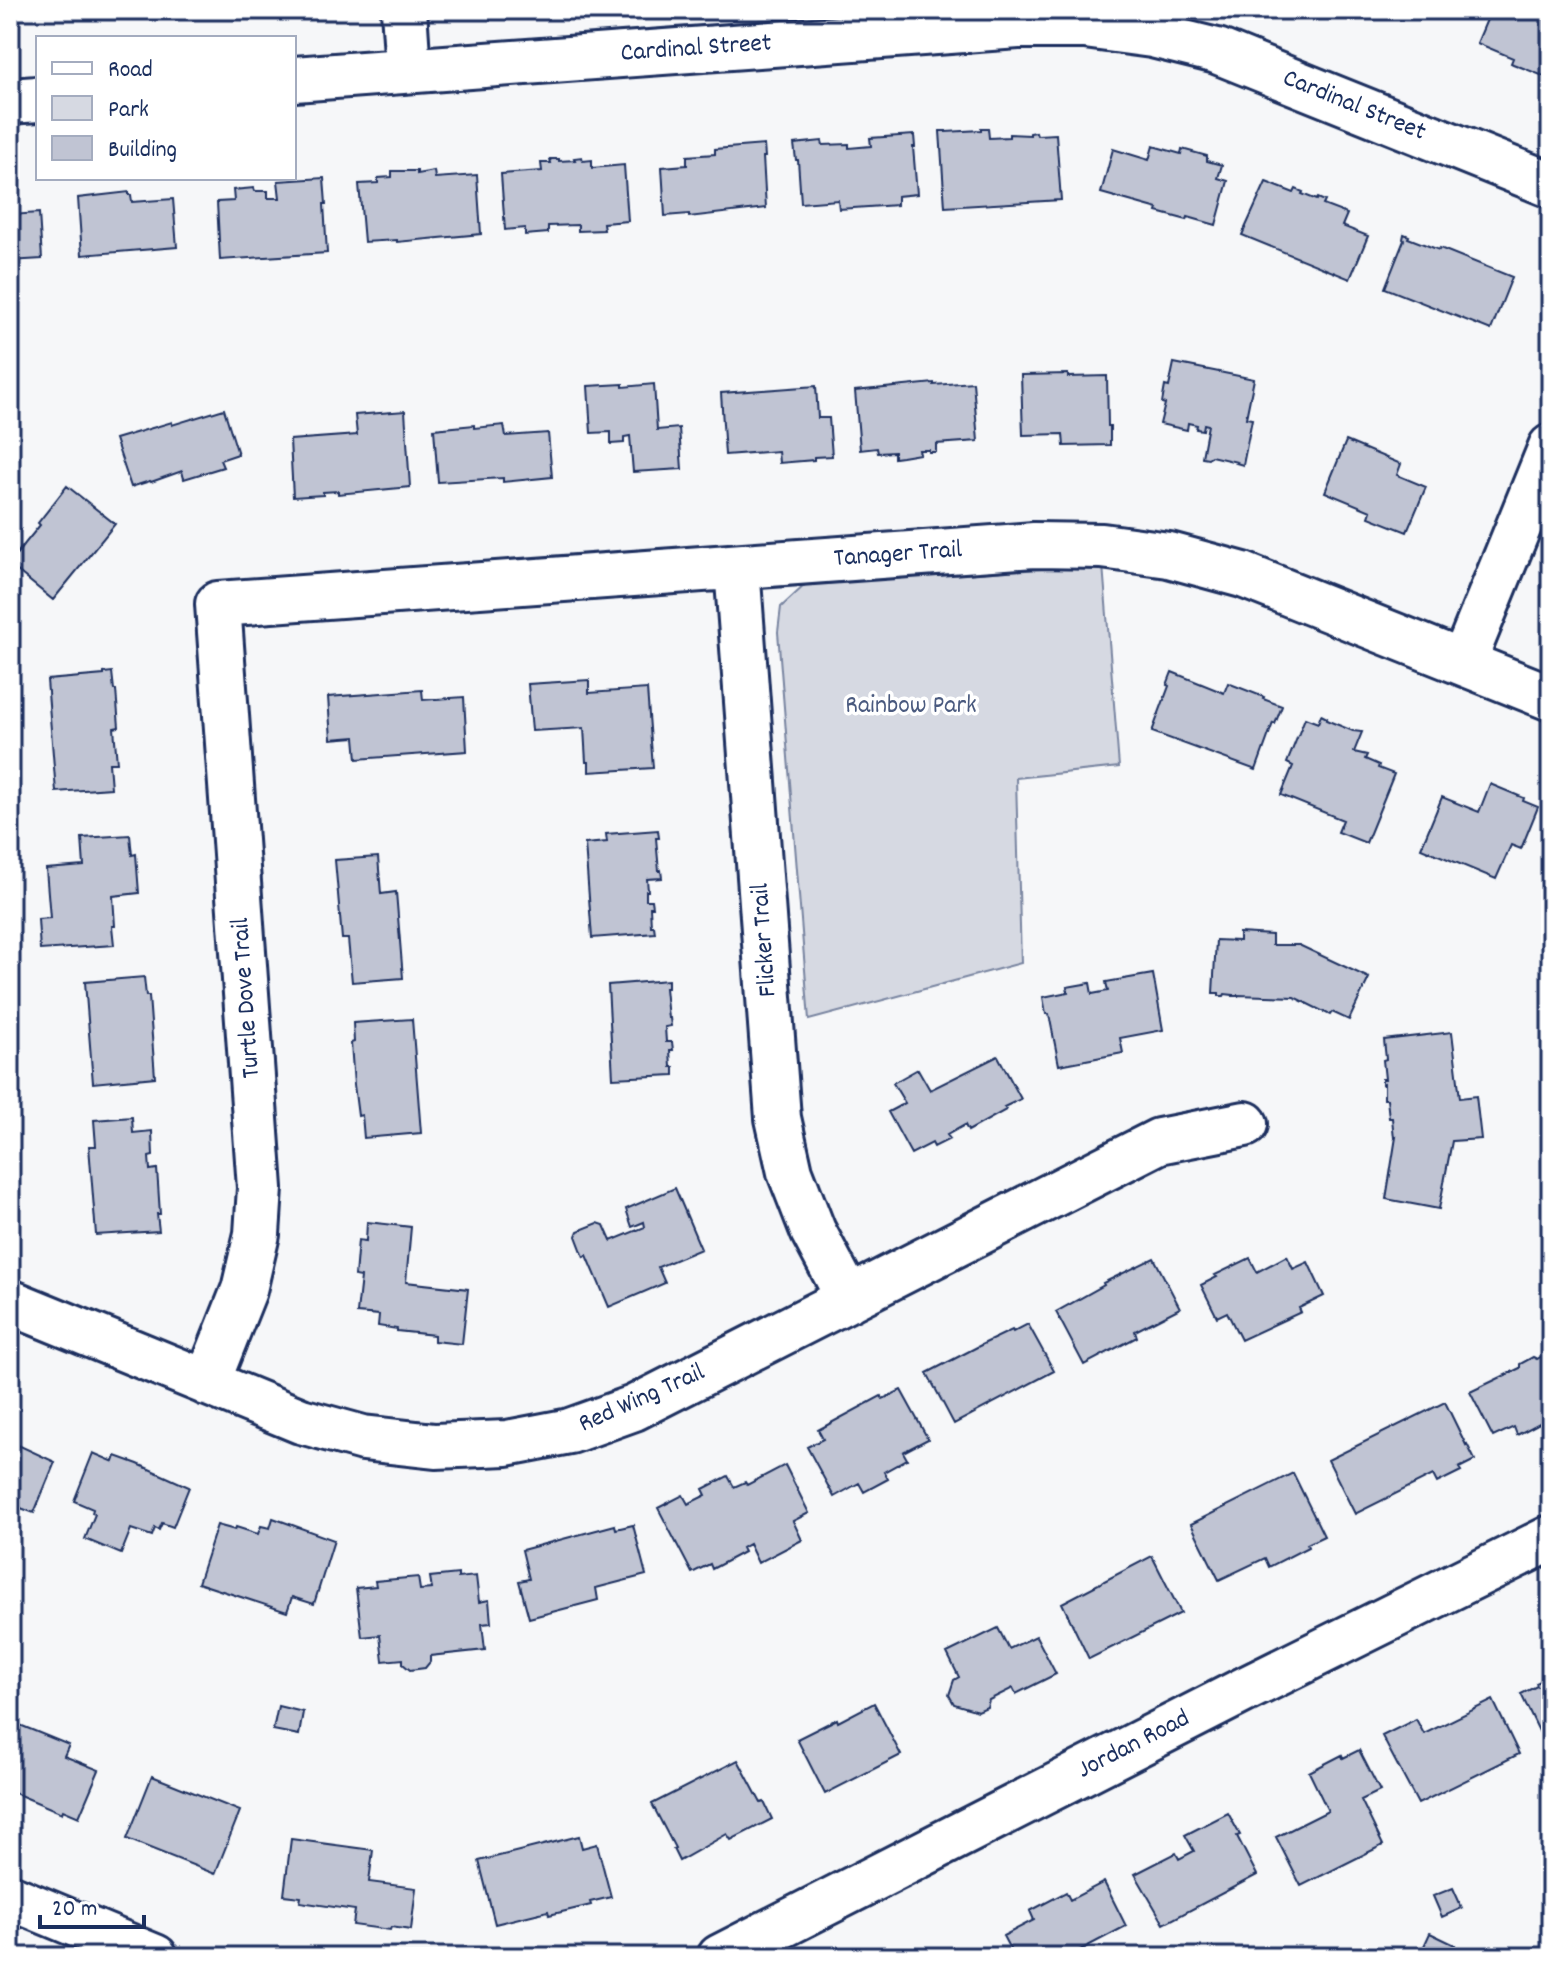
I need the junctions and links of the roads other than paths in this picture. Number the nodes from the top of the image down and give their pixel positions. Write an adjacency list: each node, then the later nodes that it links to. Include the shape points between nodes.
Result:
1 (404, 10): 3 (street)
2 (862, 23): 3 (street, Cardinal Street); 7 (street, Cardinal Street, via 1085,26 1152,35 1217,51)
3 (408, 70): 4 (street, Cardinal Street)
4 (296, 79)
5 (36, 99): 6 (street)
6 (10, 101)
7 (1551, 185)
8 (1551, 447): 11 (street)
9 (737, 567): 10 (street, Tanager Trail); 11 (street, Tanager Trail, via 1034,545 1102,546 1169,555 1243,575); 14 (street, Flicker Trail, via 778,1118 790,1172 813,1231)
10 (218, 604): 16 (street, Turtle Dove Trail, via 260,1188 257,1234 244,1290)
11 (1463, 663): 12 (street, Tanager Trail)
12 (1551, 698)
13 (1245, 1124): 14 (street, Red Wing Trail, via 1159,1141)
14 (849, 1299): 16 (street, Red Wing Trail, via 634,1408 570,1431 507,1443 435,1446 363,1438 301,1421)
15 (10, 1302): 16 (street, Red Wing Trail)
16 (207, 1383)
17 (1551, 1538): 20 (street, Jordan Road)
18 (10, 1897): 19 (street)
19 (155, 1957)
20 (720, 1957)

